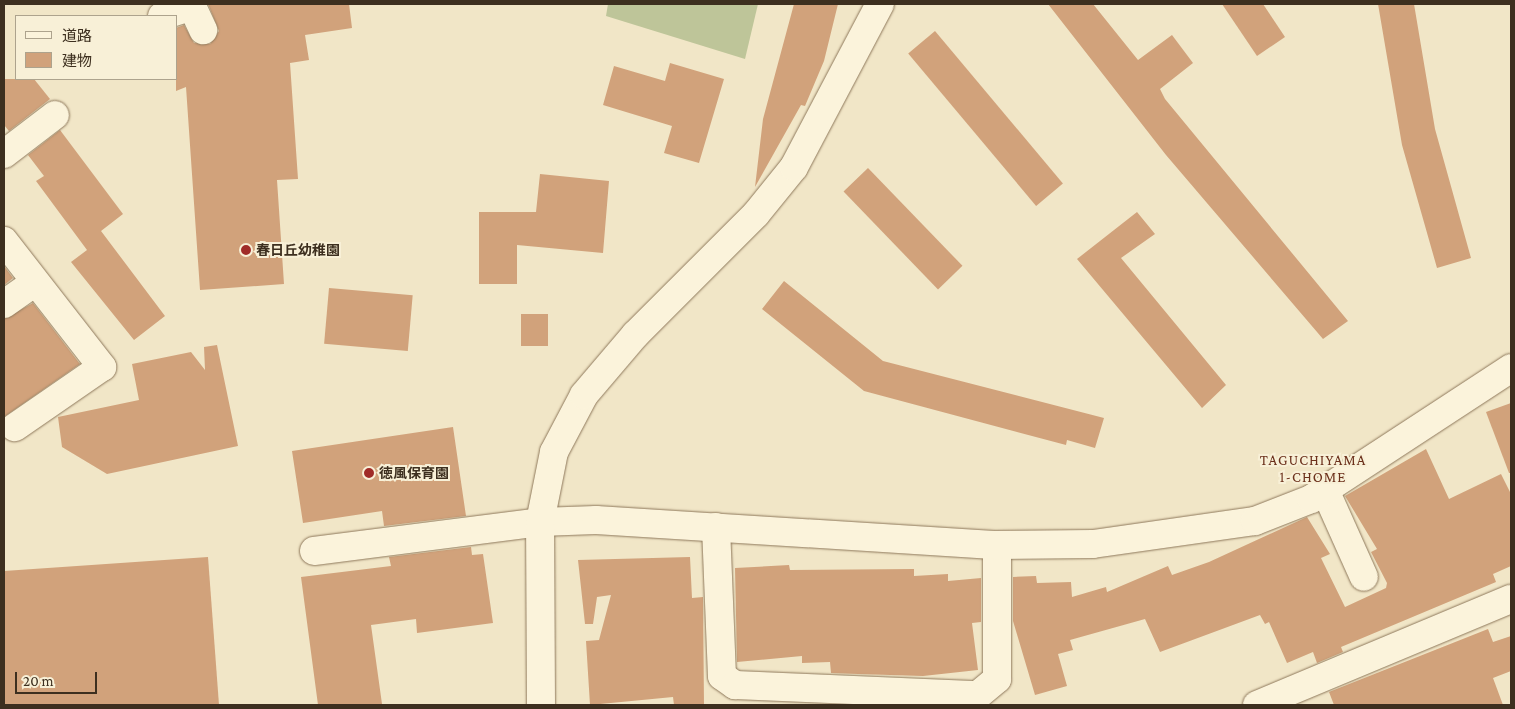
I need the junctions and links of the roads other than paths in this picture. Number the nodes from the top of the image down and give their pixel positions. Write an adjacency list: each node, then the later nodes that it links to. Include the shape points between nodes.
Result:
1 (880, 4): 12 (street, via 794,167 756,214 635,335 584,395 554,452)
2 (195, 13): 3 (street)
3 (173, 15)
4 (55, 115): 5 (street)
5 (4, 154)
6 (4, 241): 7 (street)
7 (34, 283): 8 (street); 10 (street, via 102,367)
8 (4, 304)
9 (1511, 368): 11 (street)
10 (16, 427)
11 (1325, 490): 14 (street, via 1255,521 1093,544); 16 (street)
12 (540, 522): 13 (street, via 596,520); 15 (street); 18 (street)
13 (716, 527): 14 (street); 14 (street, via 722,676 734,685 978,696 997,679)
14 (997, 545)
15 (314, 551)
16 (1364, 577)
17 (1511, 599): 19 (street)
18 (541, 705)
19 (1257, 705)

